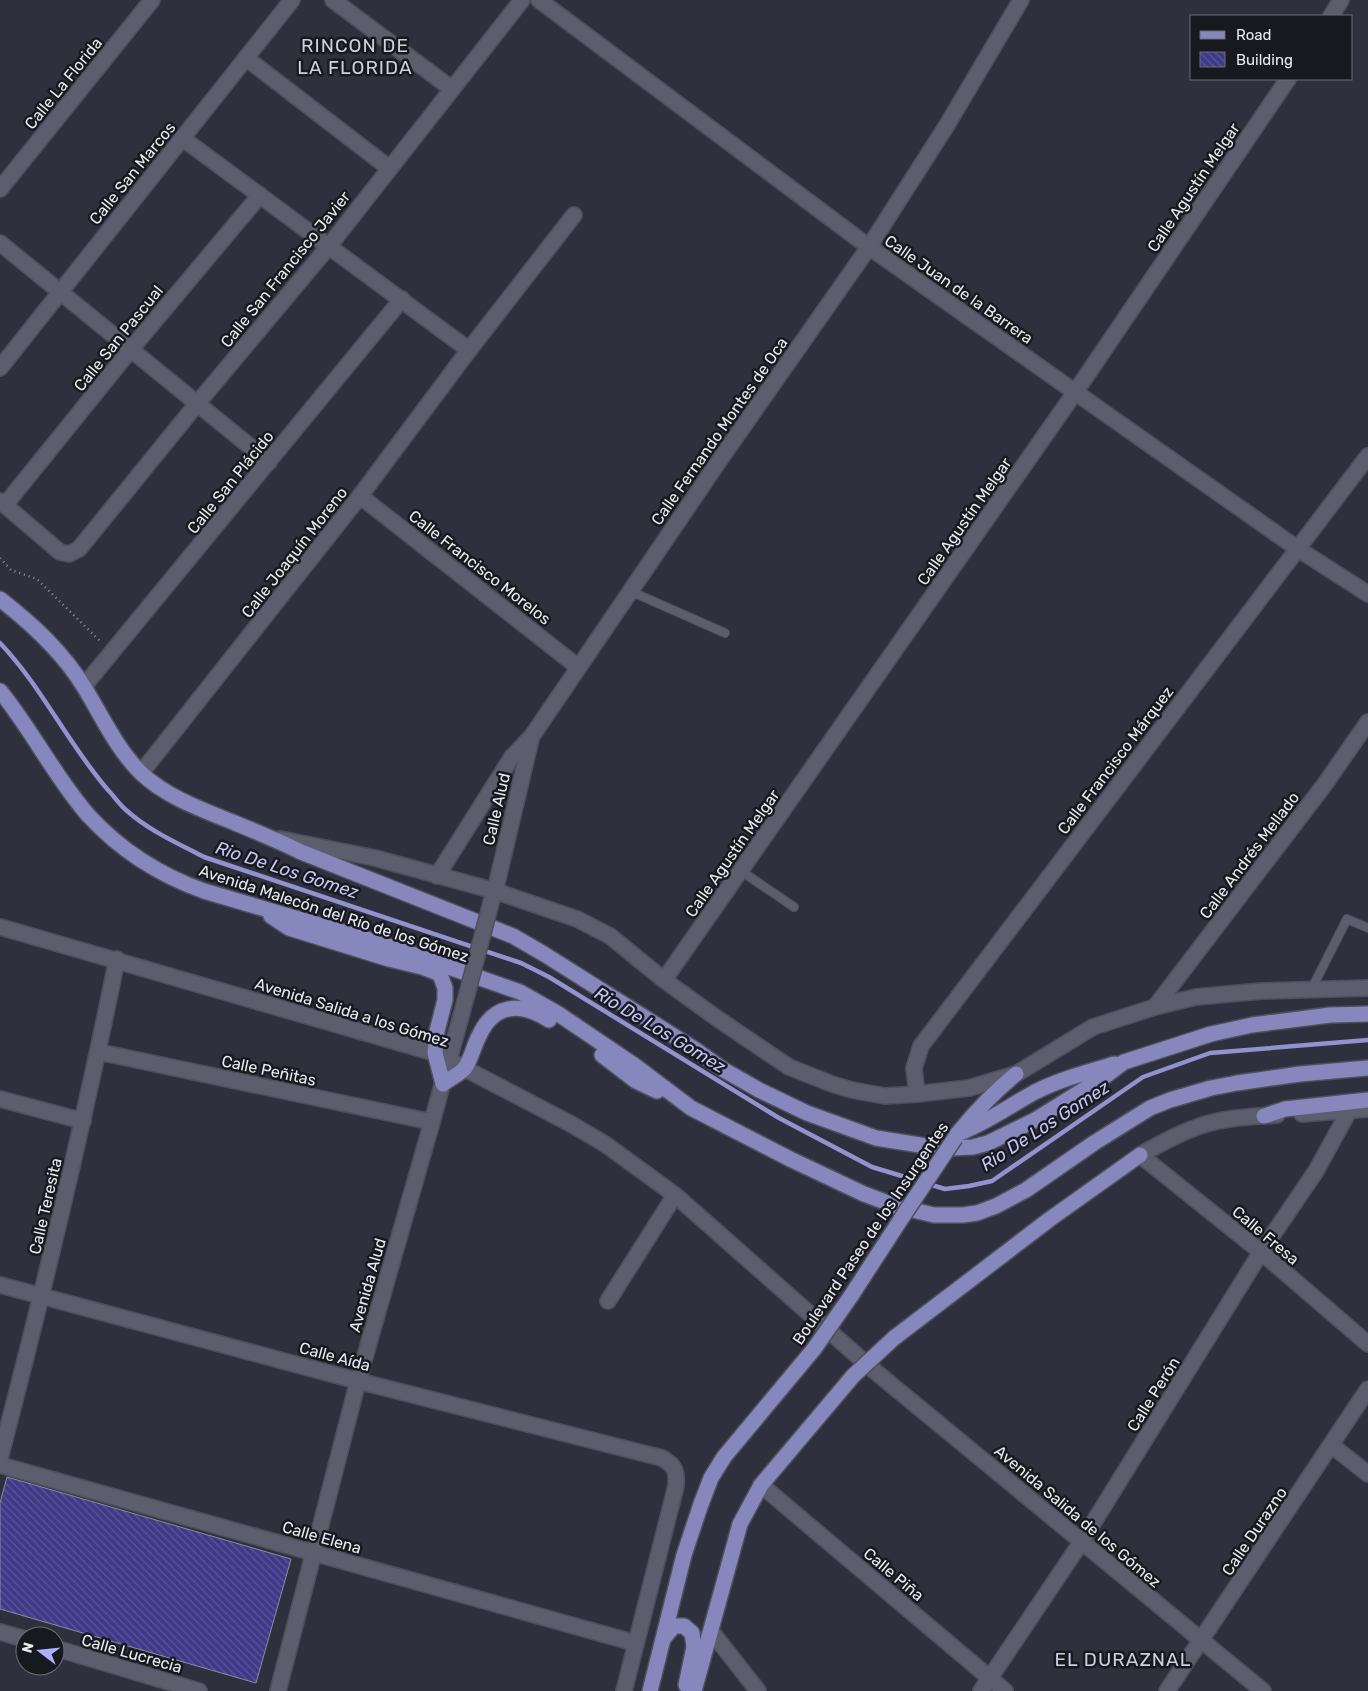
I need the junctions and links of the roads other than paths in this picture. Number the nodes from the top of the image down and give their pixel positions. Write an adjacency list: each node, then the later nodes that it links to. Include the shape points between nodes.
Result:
1 (152, 0): 14 (street, Calle La Florida)
2 (292, 0): 9 (street, Calle San Marcos)
3 (333, 0): 11 (street)
4 (522, 0): 11 (street, Calle San Francisco Javier)
5 (539, 0): 19 (street, Calle Juan de la Barrera)
6 (1021, 0): 19 (street, Calle Fernando Montes de Oca)
7 (1341, 0): 8 (street)
8 (1331, 15)
9 (246, 58): 12 (street, Calle San Marcos); 13 (street)
10 (1287, 80): 25 (street, Calle Agustín Melgar)
11 (452, 89): 13 (street, Calle San Francisco Javier)
12 (182, 138): 15 (street); 20 (street, Calle San Marcos)
13 (389, 168): 18 (street, Calle San Francisco Javier)
14 (0, 189)
15 (260, 195): 18 (street); 22 (street, Calle San Pascual)
16 (574, 215): 23 (street, Calle Joaquín Moreno)
17 (0, 243): 20 (street)
18 (329, 246): 21 (street); 26 (street, Calle San Francisco Javier)
19 (869, 247): 25 (street, Calle Juan de la Barrera); 32 (street, Calle Fernando Montes de Oca)
20 (59, 292): 22 (street); 24 (street, Calle San Marcos)
21 (402, 299): 23 (street); 28 (street, Calle San Plácido)
22 (131, 348): 26 (street); 30 (street, Calle San Pascual)
23 (469, 350): 29 (street, Calle Joaquín Moreno)
24 (0, 368)
25 (1076, 391): 31 (street, Calle Juan de la Barrera); 43 (street, Calle Agustín Melgar)
26 (196, 405): 28 (street); 30 (street, Calle San Francisco Javier, via 79,549 69,554 60,552)
27 (1368, 456): 31 (street, Calle Francisco Márquez)
28 (268, 462): 37 (street, Calle San Plácido)
29 (360, 496): 36 (street, Calle Francisco Morelos); 41 (street, Calle Joaquín Moreno)
30 (3, 503)
31 (1298, 549): 33 (street, Calle Juan de la Barrera); 64 (street, Calle Francisco Márquez, via 921,1046 914,1068)
32 (630, 591): 35 (lane); 36 (street, Calle Fernando Montes de Oca)
33 (1368, 594)
34 (0, 599): 37 (main road, via 32,624)
35 (725, 633)
36 (578, 667): 40 (street, Calle Fernando Montes de Oca)
37 (84, 686): 41 (main road, via 122,752)
38 (0, 691): 46 (main road, Avenida Malecón del Río de los Gómez, via 87,814 115,842 134,857 179,882)
39 (1368, 722): 54 (street, Calle Andrés Mellado, via 1325,784)
40 (532, 736): 44 (street, Calle Fernando Montes de Oca, via 512,757); 45 (street, Calle Alud)
41 (142, 773): 42 (main road, via 164,790 198,808)
42 (271, 837): 44 (street, via 375,858); 59 (main road, via 386,887 513,936 759,1090 806,1113 876,1138 950,1148 988,1143 1035,1120)
43 (741, 871): 47 (lane); 51 (street, Calle Agustín Melgar)
44 (437, 876): 45 (street)
45 (494, 895): 51 (street, via 554,910 589,924 610,936); 58 (street, Avenida Alud, bridge)
46 (257, 907): 57 (main road, via 289,928 438,973 445,988 445,1000 437,1031); 67 (main road, Avenida Malecón del Río de los Gómez, via 380,943 520,992 556,1012)
47 (794, 907)
48 (0, 927): 50 (street, Avenida Salida a los Gómez)
49 (1368, 928): 53 (lane, via 1347,919)
50 (117, 960): 56 (street, Calle Teresita); 57 (street, Avenida Salida a los Gómez)
51 (664, 980): 64 (street, via 789,1067 852,1090 885,1096)
52 (1368, 988): 53 (street)
53 (1311, 990): 54 (street, via 1196,997)
54 (1155, 1007): 62 (street, via 1093,1027)
55 (1368, 1014): 59 (main road, via 1252,1025 1211,1034)
56 (99, 1052): 71 (street, Calle Teresita); 72 (street, Calle Peñitas)
57 (436, 1053): 58 (street, Avenida Salida a los Gómez); 63 (main road)
58 (449, 1059): 60 (street, Avenida Salida a los Gómez); 63 (street, Avenida Alud)
59 (1124, 1062): 73 (main road, via 1063,1080)
60 (464, 1068): 63 (main road); 67 (main road, via 488,1021 508,1009 524,1008 541,1015 636,1081); 75 (street, Avenida Salida a los Gómez, via 588,1134)
61 (1368, 1068): 67 (main road, Avenida Malecón del Río de los Gómez, via 1237,1083 1170,1100 1150,1108 1026,1190 996,1206 963,1215 934,1215 864,1194)
62 (1016, 1074): 64 (street, via 969,1088); 73 (main road, Boulevard Paseo de los Insurgentes, via 977,1110)
63 (443, 1084): 72 (street, Avenida Alud)
64 (917, 1094)
65 (0, 1099): 71 (street)
66 (1368, 1100): 70 (main road, via 1285,1110)
67 (691, 1108)
68 (1368, 1110): 69 (street)
69 (1349, 1111): 70 (street); 76 (street, Calle Perón, via 1316,1171)
70 (1264, 1116): 74 (street, via 1218,1121 1188,1130)
71 (83, 1121): 78 (street, Calle Teresita)
72 (432, 1122): 82 (street, Avenida Alud)
73 (956, 1136): 94 (main road, Boulevard Paseo de los Insurgentes, bridge, via 852,1296 711,1478 684,1556)
74 (1140, 1155): 76 (street, Calle Fresa); 88 (main road, bridge, via 894,1338 853,1376)
75 (675, 1195): 79 (street); 81 (street, Avenida Salida a los Gómez)
76 (1262, 1252): 80 (street, Calle Fresa); 89 (street, Calle Perón)
77 (0, 1285): 78 (street, Calle Aída)
78 (42, 1295): 82 (street, Calle Aída); 85 (street, Calle Teresita)
79 (608, 1301)
80 (1368, 1344)
81 (871, 1368): 89 (street, Avenida Salida de los Gómez)
82 (358, 1381): 90 (street, Avenida Alud); 96 (street, Calle Aída, via 662,1458 671,1464 676,1474 676,1486)
83 (1368, 1389): 84 (street, Calle Durazno)
84 (1331, 1445): 87 (street); 95 (street, Calle Durazno)
85 (0, 1458)
86 (0, 1465): 90 (street, Calle Elena)
87 (1368, 1474)
88 (761, 1485): 91 (main road, via 740,1524); 98 (street, Calle Piña)
89 (1082, 1541): 95 (street, Avenida Salida de los Gómez); 98 (street, Calle Perón)
90 (314, 1553): 96 (street, Calle Elena); 100 (street, Avenida Alud)
91 (711, 1631): 104 (main road); 105 (street)
92 (0, 1632): 93 (street)
93 (15, 1636)
94 (663, 1639): 102 (main road, Boulevard Paseo de los Insurgentes); 103 (main road, via 674,1626 684,1626 692,1634 694,1647)
95 (1201, 1641): 108 (street, Calle Durazno); 109 (street, Avenida Salida de los Gómez)
96 (635, 1643): 101 (street)
97 (65, 1651): 99 (street, Calle Lucrecia)
98 (991, 1678): 106 (street, Calle Perón); 107 (street, Calle Piña)
99 (200, 1691)
100 (278, 1691)
101 (624, 1691)
102 (650, 1691)
103 (685, 1691)
104 (694, 1691)
105 (758, 1691)
106 (981, 1691)
107 (1005, 1691)
108 (1167, 1691)
109 (1263, 1691)

